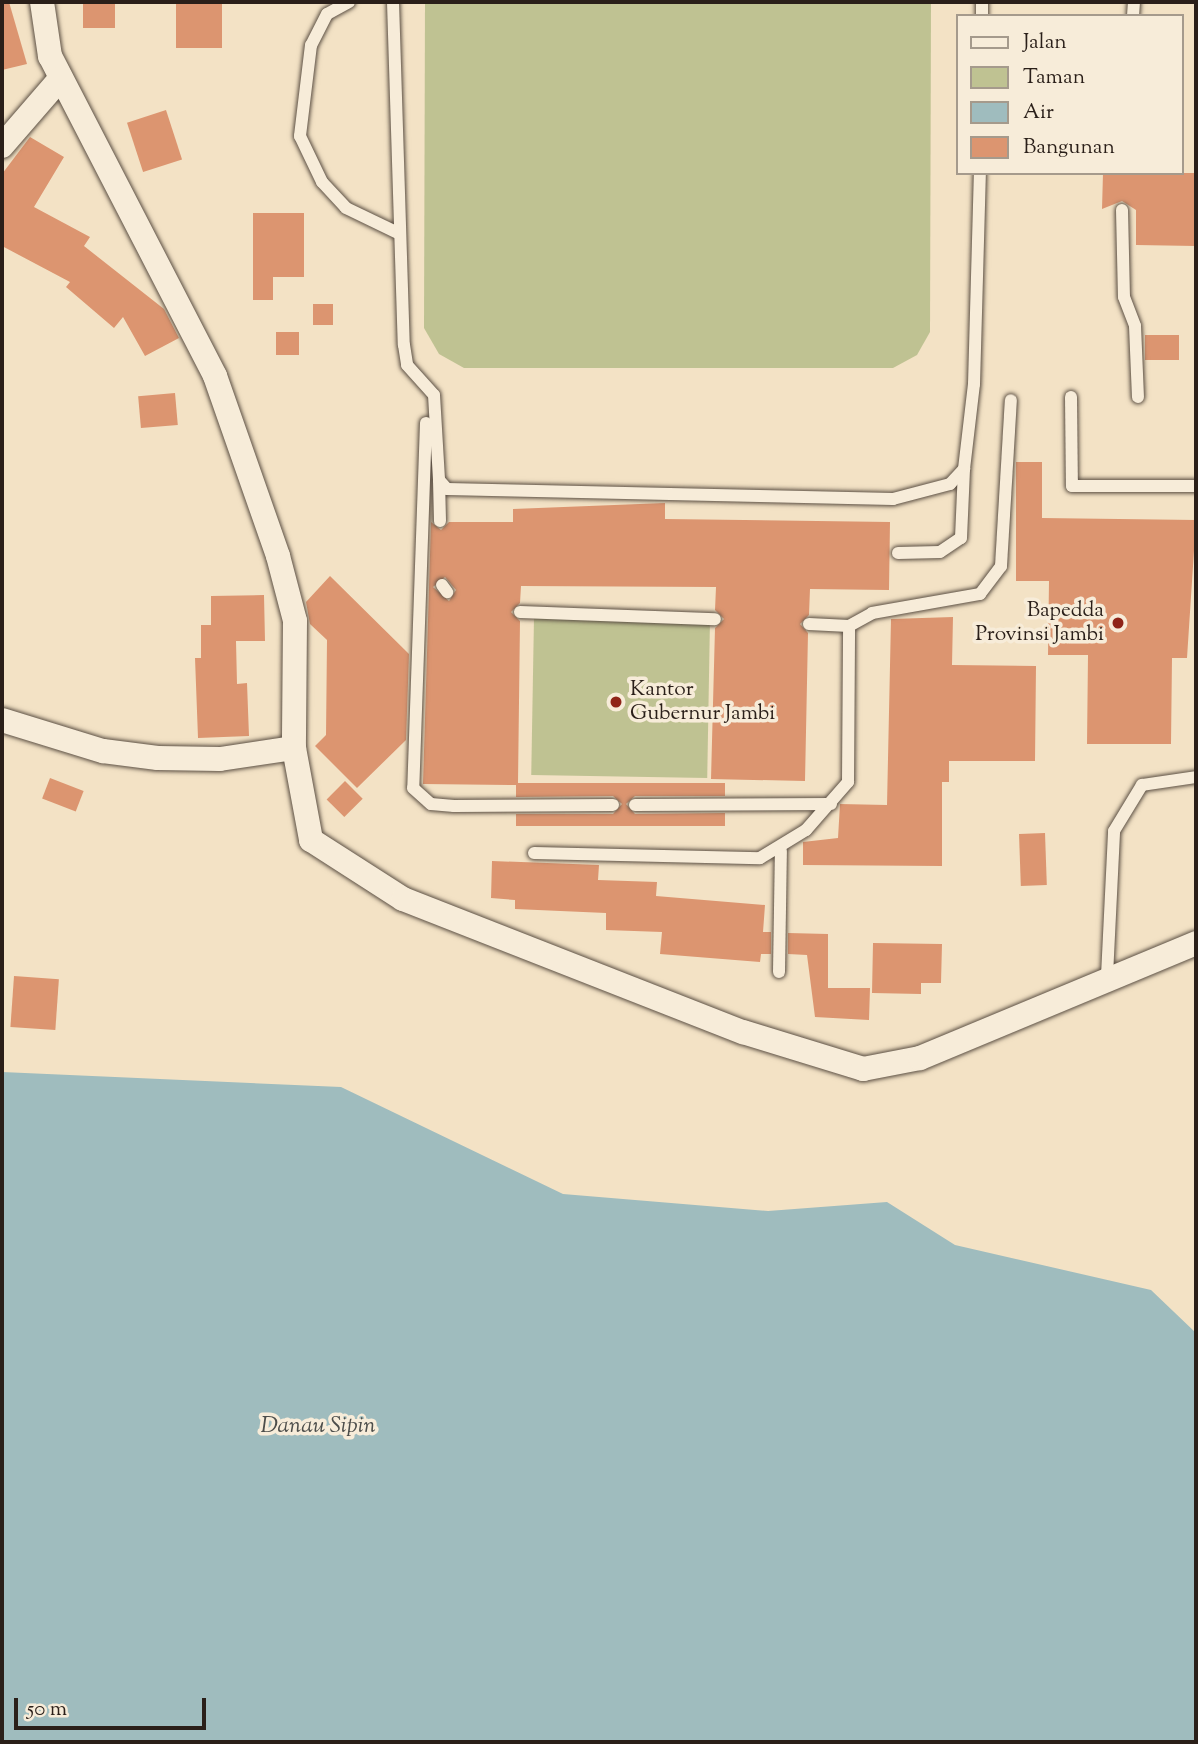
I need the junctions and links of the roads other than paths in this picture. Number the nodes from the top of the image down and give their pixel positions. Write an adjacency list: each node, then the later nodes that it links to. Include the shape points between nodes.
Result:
1 (42, 2): 5 (street)
2 (349, 2): 4 (lane)
3 (394, 2): 9 (lane)
4 (326, 8): 9 (lane, via 311,45 300,136 322,181 346,208)
5 (61, 78): 6 (street); 24 (street, via 215,376 278,556 295,621)
6 (2, 146)
7 (979, 175): 14 (lane, via 974,384)
8 (1122, 210): 11 (lane, via 1124,297 1135,326)
9 (398, 233): 15 (lane, via 405,355 434,395)
10 (1071, 397): 16 (lane, via 1072,486)
11 (1138, 397)
12 (1011, 400): 22 (lane, via 1001,566 991,583 980,594 872,613)
13 (426, 423): 27 (lane, via 413,788 431,804 454,806)
14 (964, 469): 15 (lane, via 930,494 893,499 462,491); 18 (lane, via 961,538 940,552)
15 (439, 480): 17 (lane)
16 (1196, 486)
17 (440, 521)
18 (898, 553)
19 (520, 612): 20 (lane)
20 (715, 619)
21 (808, 624): 22 (lane)
22 (849, 626): 26 (lane, via 848,782)
23 (2, 720): 24 (street, via 103,751 158,758 219,759)
24 (294, 747): 33 (street, via 311,839 403,900 743,1032 863,1069 920,1058)
25 (1196, 777): 33 (lane, via 1142,785 1114,831)
26 (831, 804): 28 (lane); 29 (lane)
27 (613, 805)
28 (635, 805)
29 (781, 850): 30 (lane, via 760,858); 32 (lane)
30 (534, 853)
31 (1196, 943): 33 (street)
32 (779, 972)
33 (1107, 976)

